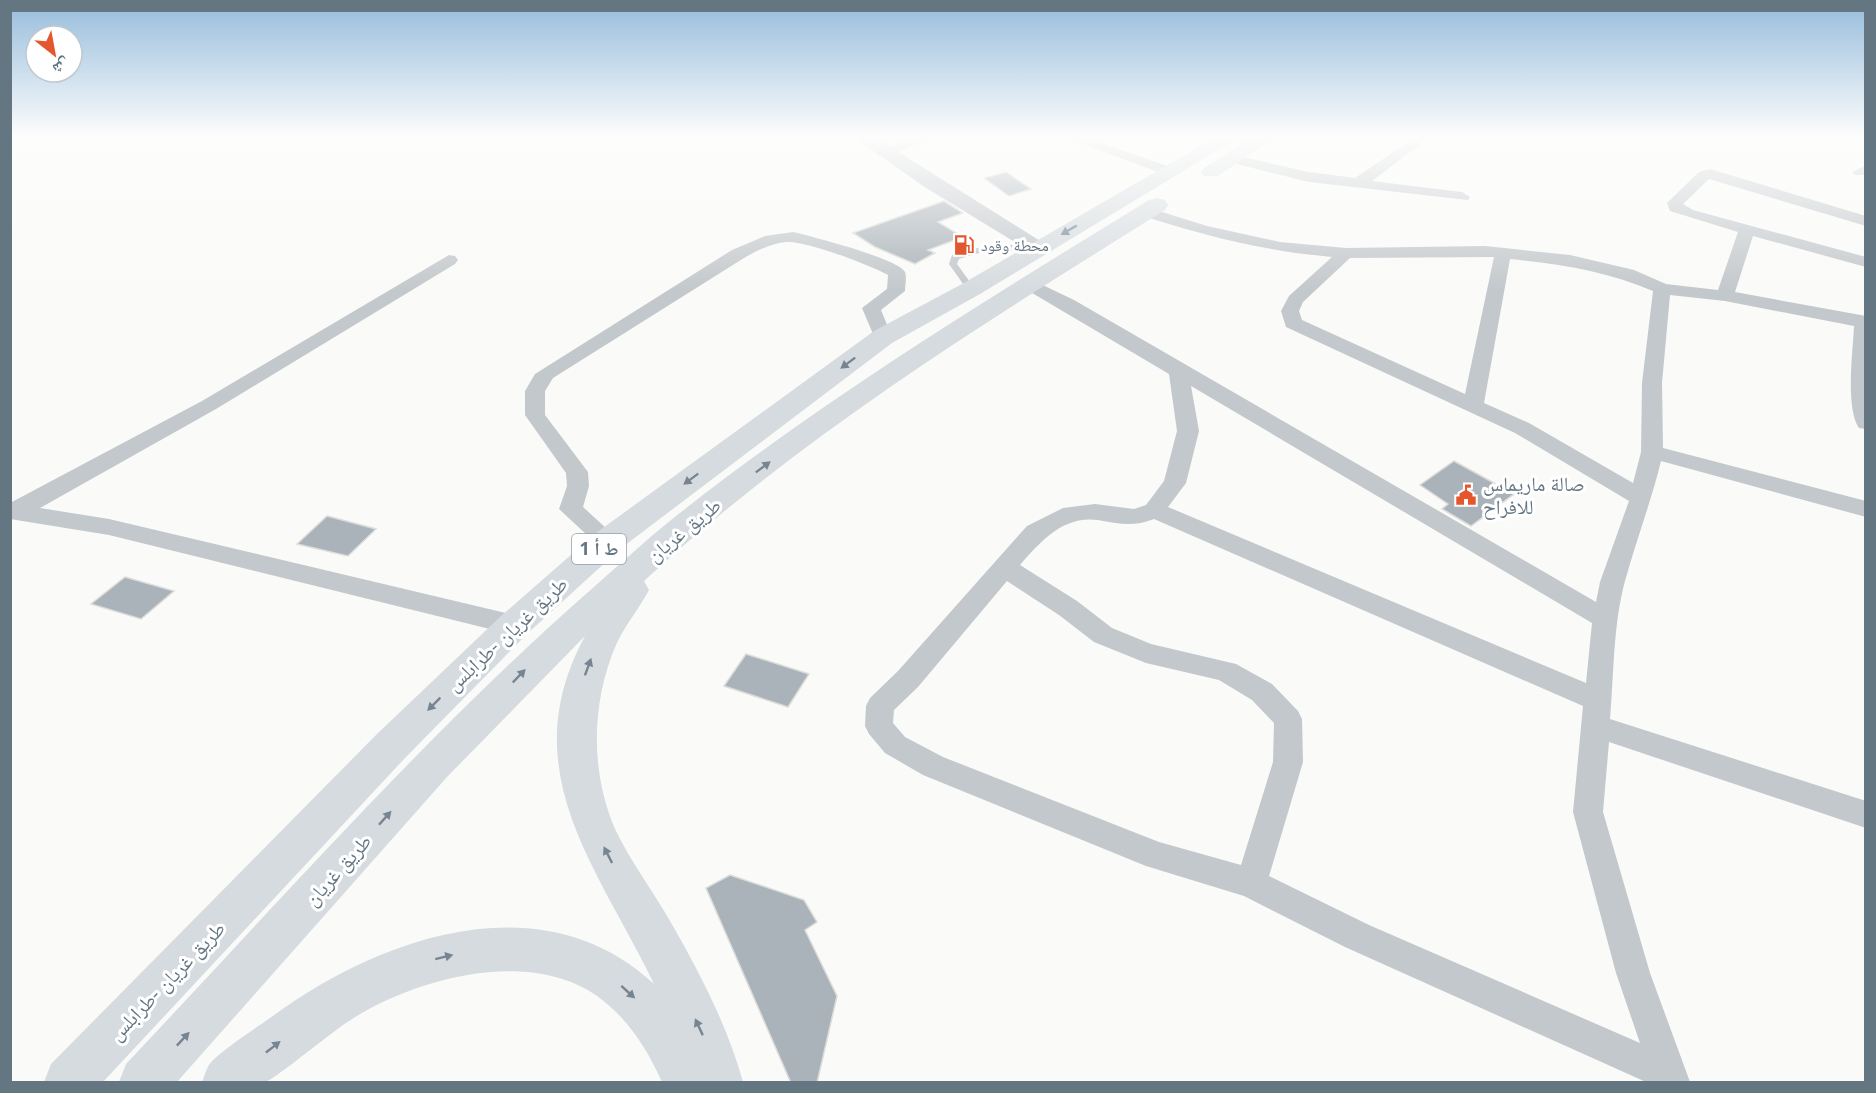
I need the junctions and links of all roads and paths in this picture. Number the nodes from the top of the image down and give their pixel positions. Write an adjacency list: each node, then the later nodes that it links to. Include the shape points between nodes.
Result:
1 (942, 189): 11 (street)
2 (1141, 189): 11 (highway, طريق غريان -طرابلس / ط أ 1, one-way to 11)
3 (1177, 189): 8 (highway, طريق غريان / ط أ 1)
4 (1403, 189): 7 (street)
5 (1689, 189): 10 (street, via 1675,203 1676,208)
6 (1760, 189): 9 (street)
7 (1462, 197)
8 (1146, 212): 12 (street, via 1245,241); 16 (highway, طريق غريان / ط أ 1)
9 (1866, 221)
10 (1747, 231): 15 (street); 18 (street)
11 (1038, 248): 20 (highway, طريق غريان -طرابلس / ط أ 1)
12 (1346, 253): 13 (street); 22 (street, via 1295,300 1290,311 1293,323)
13 (1503, 253): 17 (street, via 1570,260 1628,274); 22 (street)
14 (449, 260): 28 (street, via 209,405)
15 (1866, 261)
16 (1028, 283): 21 (street); 29 (highway, طريق غريان / ط أ 1, one-way to 16, via 826,419)
17 (1662, 289): 18 (street); 24 (street, via 1652,383)
18 (1725, 296): 19 (street)
19 (1864, 322): 23 (street, via 1862,401)
20 (883, 337): 30 (highway, طريق غريان -طرابلس / ط أ 1, one-way to 30); 30 (street, via 871,308 896,291 897,273 875,261 782,237 738,254 544,374 535,391 535,415 577,472 578,486 571,509)
21 (1179, 371): 27 (street, via 1188,431 1174,483); 32 (street)
22 (1473, 404): 25 (street)
23 (1866, 423)
24 (1652, 452): 25 (street); 26 (street)
25 (1641, 498): 32 (street, via 1612,582)
26 (1866, 509)
27 (1154, 510): 31 (street, via 1137,517 1095,512 1063,516 1035,532); 34 (street)
28 (13, 511): 33 (street, via 109,527)
29 (682, 528): 39 (highway, طريق غريان / ط أ 1, one-way to 29, via 433,765 543,652); 42 (highway, one-way to 29, via 698,1024 596,832 582,791 578,750 577,711 585,674 599,638 620,604)
30 (608, 541): 33 (highway, طريق غريان -طرابلس / ط أ 1)
31 (1004, 567): 36 (street, via 1103,635 1146,653 1226,671 1262,692 1288,719 1288,762); 36 (street, via 880,706 879,726 895,746 933,766 1157,856)
32 (1605, 619): 34 (street)
33 (514, 625): 38 (highway, طريق غريان -طرابلس / ط أ 1, one-way to 38, via 391,746)
34 (1597, 713): 35 (street); 37 (street, via 1588,812 1633,973)
35 (1866, 815)
36 (1251, 883): 37 (street, via 1357,936)
37 (1671, 1078)
38 (69, 1083)
39 (144, 1083)
40 (226, 1083): 41 (highway, one-way to 41, via 348,994 397,970 446,955 494,949 538,951 580,963 616,982 648,1011 673,1048)
41 (688, 1083)
42 (718, 1083)

